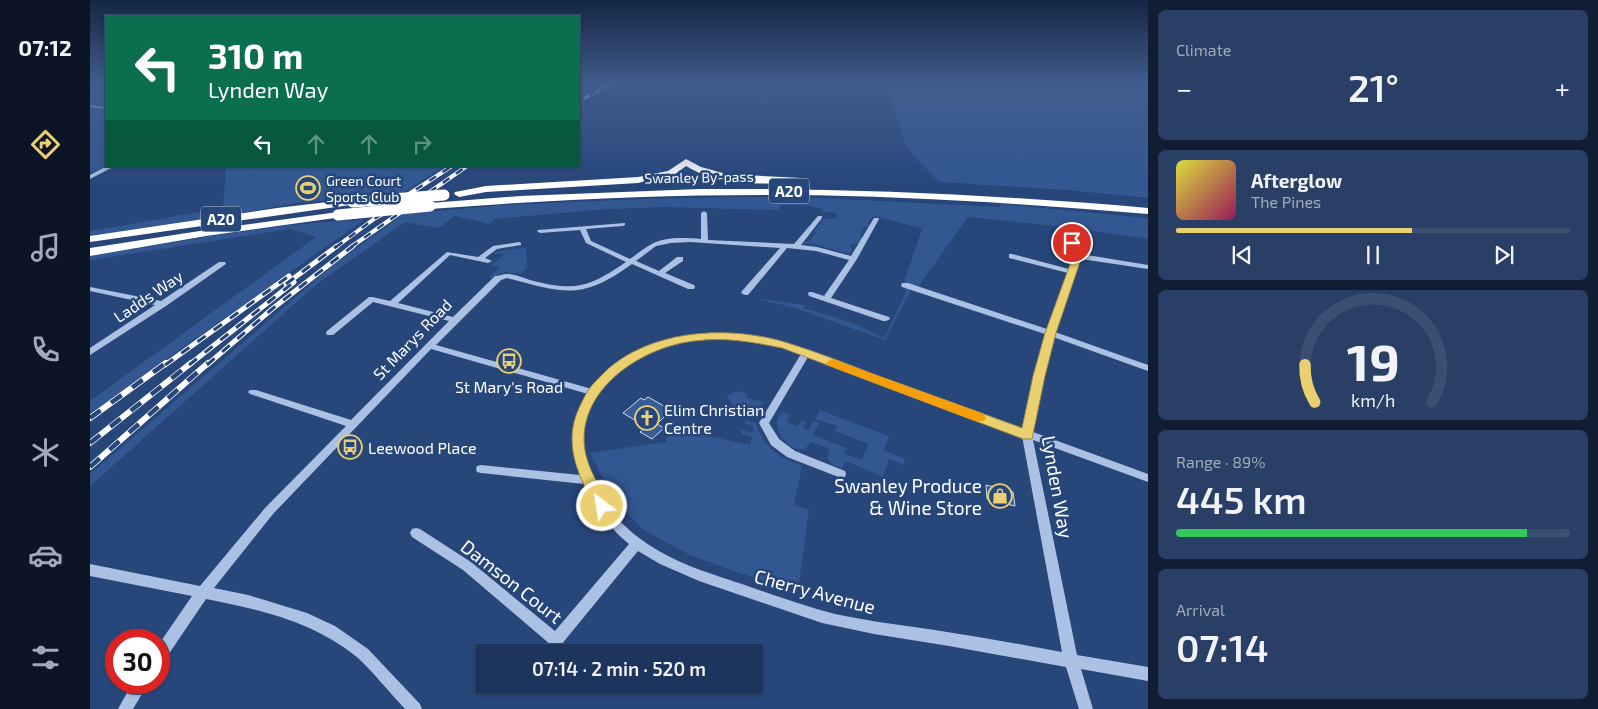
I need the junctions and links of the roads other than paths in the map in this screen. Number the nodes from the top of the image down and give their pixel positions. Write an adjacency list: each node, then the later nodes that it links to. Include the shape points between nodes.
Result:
1 (110, 167): 2 (street)
2 (90, 177)
3 (863, 185): 4 (highway, Swanley By-pass / A20, via 636,183); 4 (highway, via 720,177 697,170 686,162 670,173 638,180 486,189); 5 (highway, Swanley By-pass / A20, via 945,187)
4 (459, 194): 14 (highway, Swanley By-pass / A20, bridge, via 277,211)
5 (1148, 203)
6 (1148, 212): 19 (highway, Swanley By-pass / A20, bridge, via 943,196 787,191 645,192 506,199 338,215)
7 (704, 213): 15 (street)
8 (820, 217): 18 (street)
9 (876, 219): 24 (street)
10 (623, 224): 11 (street)
11 (583, 228): 13 (street); 26 (street, via 588,242)
12 (1067, 230): 21 (street)
13 (540, 231)
14 (90, 239)
15 (705, 242): 17 (street, St Marys Road); 26 (street, St Marys Road, via 664,242)
16 (519, 244): 22 (street, via 495,247)
17 (785, 246): 18 (street, St Marys Road); 34 (street)
18 (796, 246): 24 (street, St Marys Road)
19 (90, 252)
20 (1012, 256): 29 (street)
21 (1078, 256): 28 (street); 29 (street, Lynden Way)
22 (479, 258): 25 (street); 37 (street, via 449,253)
23 (680, 259): 30 (street)
24 (852, 259): 36 (street)
25 (488, 261)
26 (630, 261): 30 (street); 40 (street, St Marys Road, via 594,285 575,290 507,276 498,278)
27 (222, 264): 38 (street, Ladds Way)
28 (1148, 267)
29 (1071, 272): 42 (street, Lynden Way)
30 (660, 274): 32 (street)
31 (905, 285): 42 (street)
32 (691, 287)
33 (90, 289): 38 (street)
34 (745, 293)
35 (812, 294): 36 (street)
36 (826, 299): 39 (street)
37 (393, 303): 40 (street); 41 (street, via 372,299)
38 (163, 304): 44 (street, Ladds Way)
39 (886, 319)
40 (455, 320): 43 (street, St Marys Road)
41 (330, 333)
42 (1050, 333): 46 (street); 50 (street, Lynden Way)
43 (430, 346): 48 (street); 49 (street, St Marys Road)
44 (90, 352)
45 (806, 353): 48 (street, Cherry Avenue, via 747,337 692,337 640,354 619,366); 50 (street, Cherry Avenue); 52 (street, via 764,423 775,442 791,454)
46 (1148, 368)
47 (254, 392): 49 (street)
48 (592, 392): 54 (street, Cherry Avenue, via 578,438 580,458)
49 (354, 424): 58 (street, St Marys Road, via 269,511)
50 (1027, 435): 53 (street); 60 (street, Lynden Way)
51 (481, 469): 54 (street)
52 (841, 474)
53 (1148, 478)
54 (588, 480): 56 (street, Cherry Avenue, via 608,514)
55 (416, 533): 56 (street, Damson Court, via 467,566 556,640)
56 (637, 544): 60 (street, Cherry Avenue, via 709,579 850,624)
57 (90, 570): 58 (street)
58 (202, 593): 59 (street, St Marys Road); 64 (street, via 286,611 322,627 363,654)
59 (170, 640)
60 (1071, 661): 61 (street, Cherry Avenue); 65 (street, Lynden Way)
61 (1148, 674)
62 (134, 694): 63 (street)
63 (125, 709)
64 (415, 709)
65 (1086, 709)

